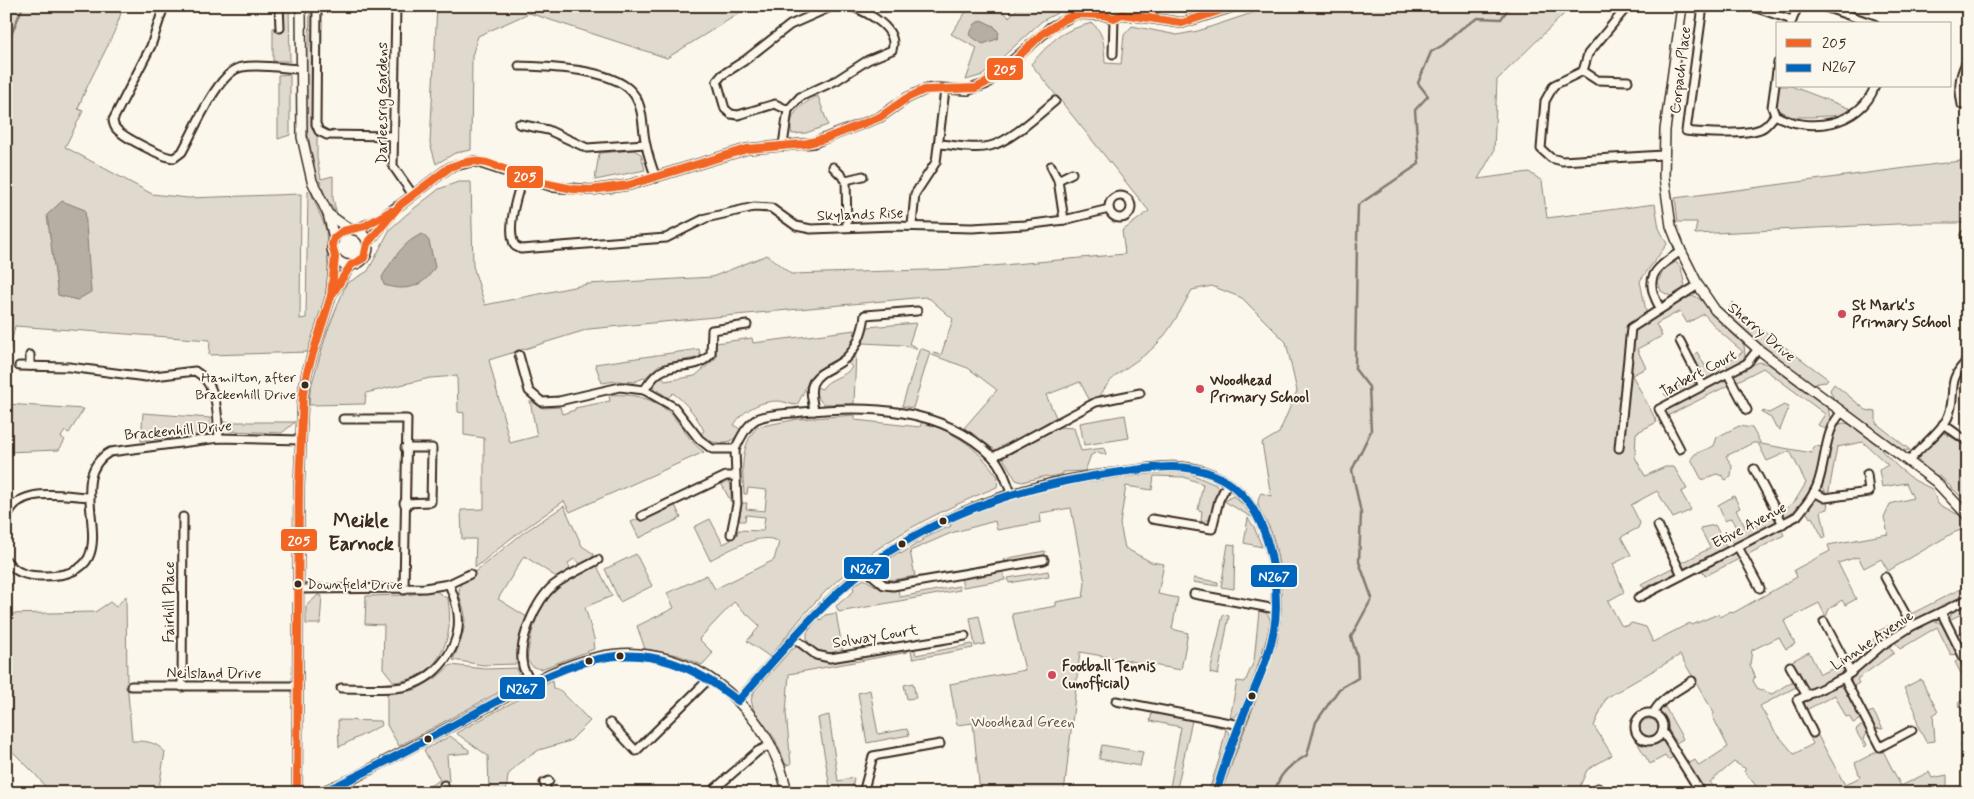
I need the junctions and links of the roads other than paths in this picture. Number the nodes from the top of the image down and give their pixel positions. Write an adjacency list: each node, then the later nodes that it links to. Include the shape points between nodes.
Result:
1 (164, 6): 28 (street, via 151,46 113,120 114,127 120,132 163,156 174,158 182,152 220,83 234,69)
2 (280, 6): 24 (street)
3 (301, 6): 28 (street)
4 (317, 6): 39 (street, via 317,128 327,135)
5 (396, 6): 39 (street, Darleesrig Gardens)
6 (833, 6): 36 (street, via 790,24 717,81 725,109 730,114 738,115 775,104)
7 (850, 6): 36 (street, via 883,24 892,39 892,50 800,97)
8 (1091, 6): 19 (street)
9 (1099, 6): 20 (street)
10 (1135, 6): 21 (street)
11 (1235, 6): 21 (street, via 1182,23)
12 (1682, 6): 43 (street, Sherry Drive)
13 (1703, 6): 37 (street, Corpach Place, via 1686,131 1738,134 1763,128)
14 (1751, 6): 22 (street)
15 (1798, 6): 22 (street)
16 (1822, 6): 23 (street)
17 (1626, 8): 29 (street, via 1588,54)
18 (1120, 13): 20 (street); 21 (street); 25 (street)
19 (1076, 14): 20 (street); 33 (street, via 1042,34 986,84 968,90)
20 (1104, 15)
21 (1157, 19)
22 (1792, 22)
23 (1868, 22)
24 (280, 28)
25 (1113, 54)
26 (1968, 64): 35 (street, via 1960,74 1958,86 1962,106)
27 (519, 66): 40 (street, via 564,68 595,74 628,87 640,106)
28 (300, 69): 55 (street, via 302,137 312,181)
29 (1583, 71): 31 (street, via 1597,80); 43 (street, via 1554,85 1545,101 1542,149 1551,158 1562,161)
30 (1776, 77): 37 (street, via 1772,107)
31 (1628, 81)
32 (1874, 88): 37 (street, via 1855,114 1844,120 1800,125)
33 (945, 90): 41 (street); 42 (street, via 933,88 914,94 880,117 824,139)
34 (1055, 101): 41 (street, via 1026,125 992,146)
35 (1968, 104)
36 (788, 110): 42 (street)
37 (1775, 115)
38 (519, 124): 40 (street, via 548,130 587,148)
39 (393, 136): 52 (street, Darleesrig Gardens, via 393,166)
40 (645, 144): 49 (street)
41 (939, 144): 57 (street, via 933,168 915,194)
42 (783, 145): 49 (street, via 748,149)
43 (1663, 155): 64 (street, Sherry Drive, via 1671,226)
44 (1051, 166): 51 (street)
45 (833, 167): 50 (street)
46 (1072, 173): 51 (street)
47 (863, 176): 50 (street)
48 (523, 177): 49 (street, via 554,187 590,190); 52 (street, via 474,161 450,167); 58 (street, Skylands Rise, via 514,204 512,239 521,249 666,238 706,218 754,207 777,211 789,222 803,228)
49 (656, 178)
50 (846, 180): 58 (street)
51 (1058, 180): 56 (street)
52 (413, 195): 53 (street)
53 (400, 205): 59 (street, via 378,220); 62 (street)
54 (1109, 209): 56 (street, Skylands Rise)
55 (328, 214): 59 (street); 61 (street)
56 (1064, 220): 57 (street, Skylands Rise, via 972,228)
57 (912, 226): 58 (street, Skylands Rise)
58 (848, 227)
59 (352, 230): 61 (street); 62 (street, via 365,238)
60 (1965, 235): 63 (street)
61 (334, 238): 65 (street)
62 (367, 244): 66 (street, via 364,258)
63 (1968, 247)
64 (1680, 252): 67 (street, Sherry Drive); 69 (street, via 1656,270 1650,280 1651,293)
65 (335, 257): 66 (street); 68 (street)
66 (351, 265): 68 (street)
67 (1698, 285): 69 (street); 73 (street, Sherry Drive, via 1715,310)
68 (331, 296): 89 (street, via 307,372)
69 (1660, 308): 92 (street, via 1630,328)
70 (917, 311): 84 (street, via 864,315 860,337 852,352 813,383)
71 (747, 325): 81 (street, via 712,330 711,354 705,360 700,364 666,369)
72 (1680, 341): 80 (street)
73 (1758, 349): 79 (street, Tarbert Court, via 1747,363); 85 (street, Sherry Drive)
74 (30, 355): 78 (street)
75 (519, 356): 81 (street, via 529,391 542,402 620,387)
76 (1968, 360): 87 (street, via 1954,378 1952,406)
77 (19, 366): 78 (street)
78 (30, 366): 88 (street, via 69,367 146,377 195,371 206,379 214,393)
79 (1728, 374): 80 (street, Tarbert Court); 83 (street)
80 (1703, 386): 94 (street, Tarbert Court, via 1659,409)
81 (644, 390): 93 (street, via 674,407 699,439 712,449)
82 (1140, 393): 95 (street, via 1096,402)
83 (1747, 410)
84 (814, 411): 93 (street, via 758,419 750,425); 95 (street, via 879,409 916,414 966,437)
85 (1842, 412): 96 (street, Sherry Drive); 101 (street, Etive Avenue, via 1829,433)
86 (343, 418): 91 (street, via 406,419)
87 (1943, 424): 90 (street); 96 (street)
88 (219, 438): 89 (street, Brackenhill Drive); 103 (street, Brackenhill Drive, via 110,452 96,463)
89 (301, 440): 123 (street)
90 (1968, 442)
91 (405, 448): 104 (street); 104 (street, via 432,448 431,502)
92 (1619, 448)
93 (735, 449): 99 (street)
94 (1680, 449)
95 (993, 457): 102 (street)
96 (1909, 461): 105 (street, Sherry Drive)
97 (1754, 468): 110 (street)
98 (1867, 474): 101 (street, via 1869,492 1825,498)
99 (735, 476): 106 (street, via 726,476); 112 (street, via 737,504)
100 (1227, 484): 102 (street, via 1192,468 1157,468 1096,474); 108 (street, via 1219,500 1212,529); 128 (street, via 1246,500 1261,521 1269,540)
101 (1814, 492): 110 (street, Etive Avenue, via 1797,516)
102 (1011, 493): 117 (street, via 967,508 926,528)
103 (90, 497): 109 (street, via 47,494 22,498); 114 (street, Brackenhill Drive, via 92,550 84,566 76,572 58,576 30,576 16,570)
104 (404, 503): 124 (street)
105 (1965, 512)
106 (642, 516)
107 (184, 517): 143 (street, Fairhill Place)
108 (1152, 519)
109 (6, 521)
110 (1783, 524): 113 (street, Etive Avenue)
111 (1658, 526): 119 (street)
112 (730, 534)
113 (1738, 547): 119 (street, Etive Avenue); 122 (street)
114 (6, 560)
115 (598, 560): 140 (street, via 553,586 537,606 528,624 522,654 523,666)
116 (1044, 560): 117 (street, via 893,586 884,585)
117 (865, 570): 133 (street, via 820,609)
118 (470, 574): 121 (street)
119 (1682, 575): 126 (street, Etive Avenue)
120 (1886, 577): 131 (street)
121 (449, 584): 124 (street); 144 (street, via 456,602 458,625 446,660 438,669 422,680 404,686)
122 (1760, 588)
123 (299, 589): 124 (street); 142 (street)
124 (404, 590)
125 (1194, 594): 128 (street)
126 (1638, 598)
127 (1968, 599): 129 (street, Linnhe Avenue)
128 (1276, 610): 150 (street, via 1272,641)
129 (1941, 612): 131 (street, Linnhe Avenue); 135 (street)
130 (1824, 622): 136 (street)
131 (1912, 626): 136 (street, Linnhe Avenue)
132 (965, 636): 133 (street, Solway Court, via 830,658 816,654)
133 (794, 638): 146 (street)
134 (1790, 666): 145 (street)
135 (1968, 666)
136 (1851, 673): 138 (street, Linnhe Avenue)
137 (710, 678): 140 (street, via 648,654 623,654 578,662); 146 (street); 149 (street, via 636,751)
138 (1844, 678): 145 (street, Linnhe Avenue); 151 (street, via 1880,747)
139 (1692, 682): 148 (street, via 1662,702)
140 (532, 683): 159 (street, via 354,778)
141 (131, 686): 143 (street, Neilsland Drive)
142 (298, 686): 143 (street, Neilsland Drive); 158 (street)
143 (182, 687)
144 (341, 688)
145 (1806, 696): 153 (street, via 1797,700)
146 (738, 701): 155 (street)
147 (1116, 701): 150 (street)
148 (1653, 714): 152 (street, via 1662,723); 152 (street, via 1639,717 1634,726 1636,735 1648,742)
149 (610, 724)
150 (1240, 725): 164 (street)
151 (1912, 730)
152 (1663, 732): 157 (street)
153 (1813, 732)
154 (940, 744): 163 (street, via 873,756)
155 (771, 745): 161 (street, via 758,750); 162 (street, via 780,763)
156 (549, 780): 160 (street, via 544,783)
157 (1699, 790): 165 (street)
158 (297, 793)
159 (319, 793)
160 (548, 793)
161 (710, 793)
162 (787, 793)
163 (863, 793)
164 (1216, 793)
165 (1688, 793)

